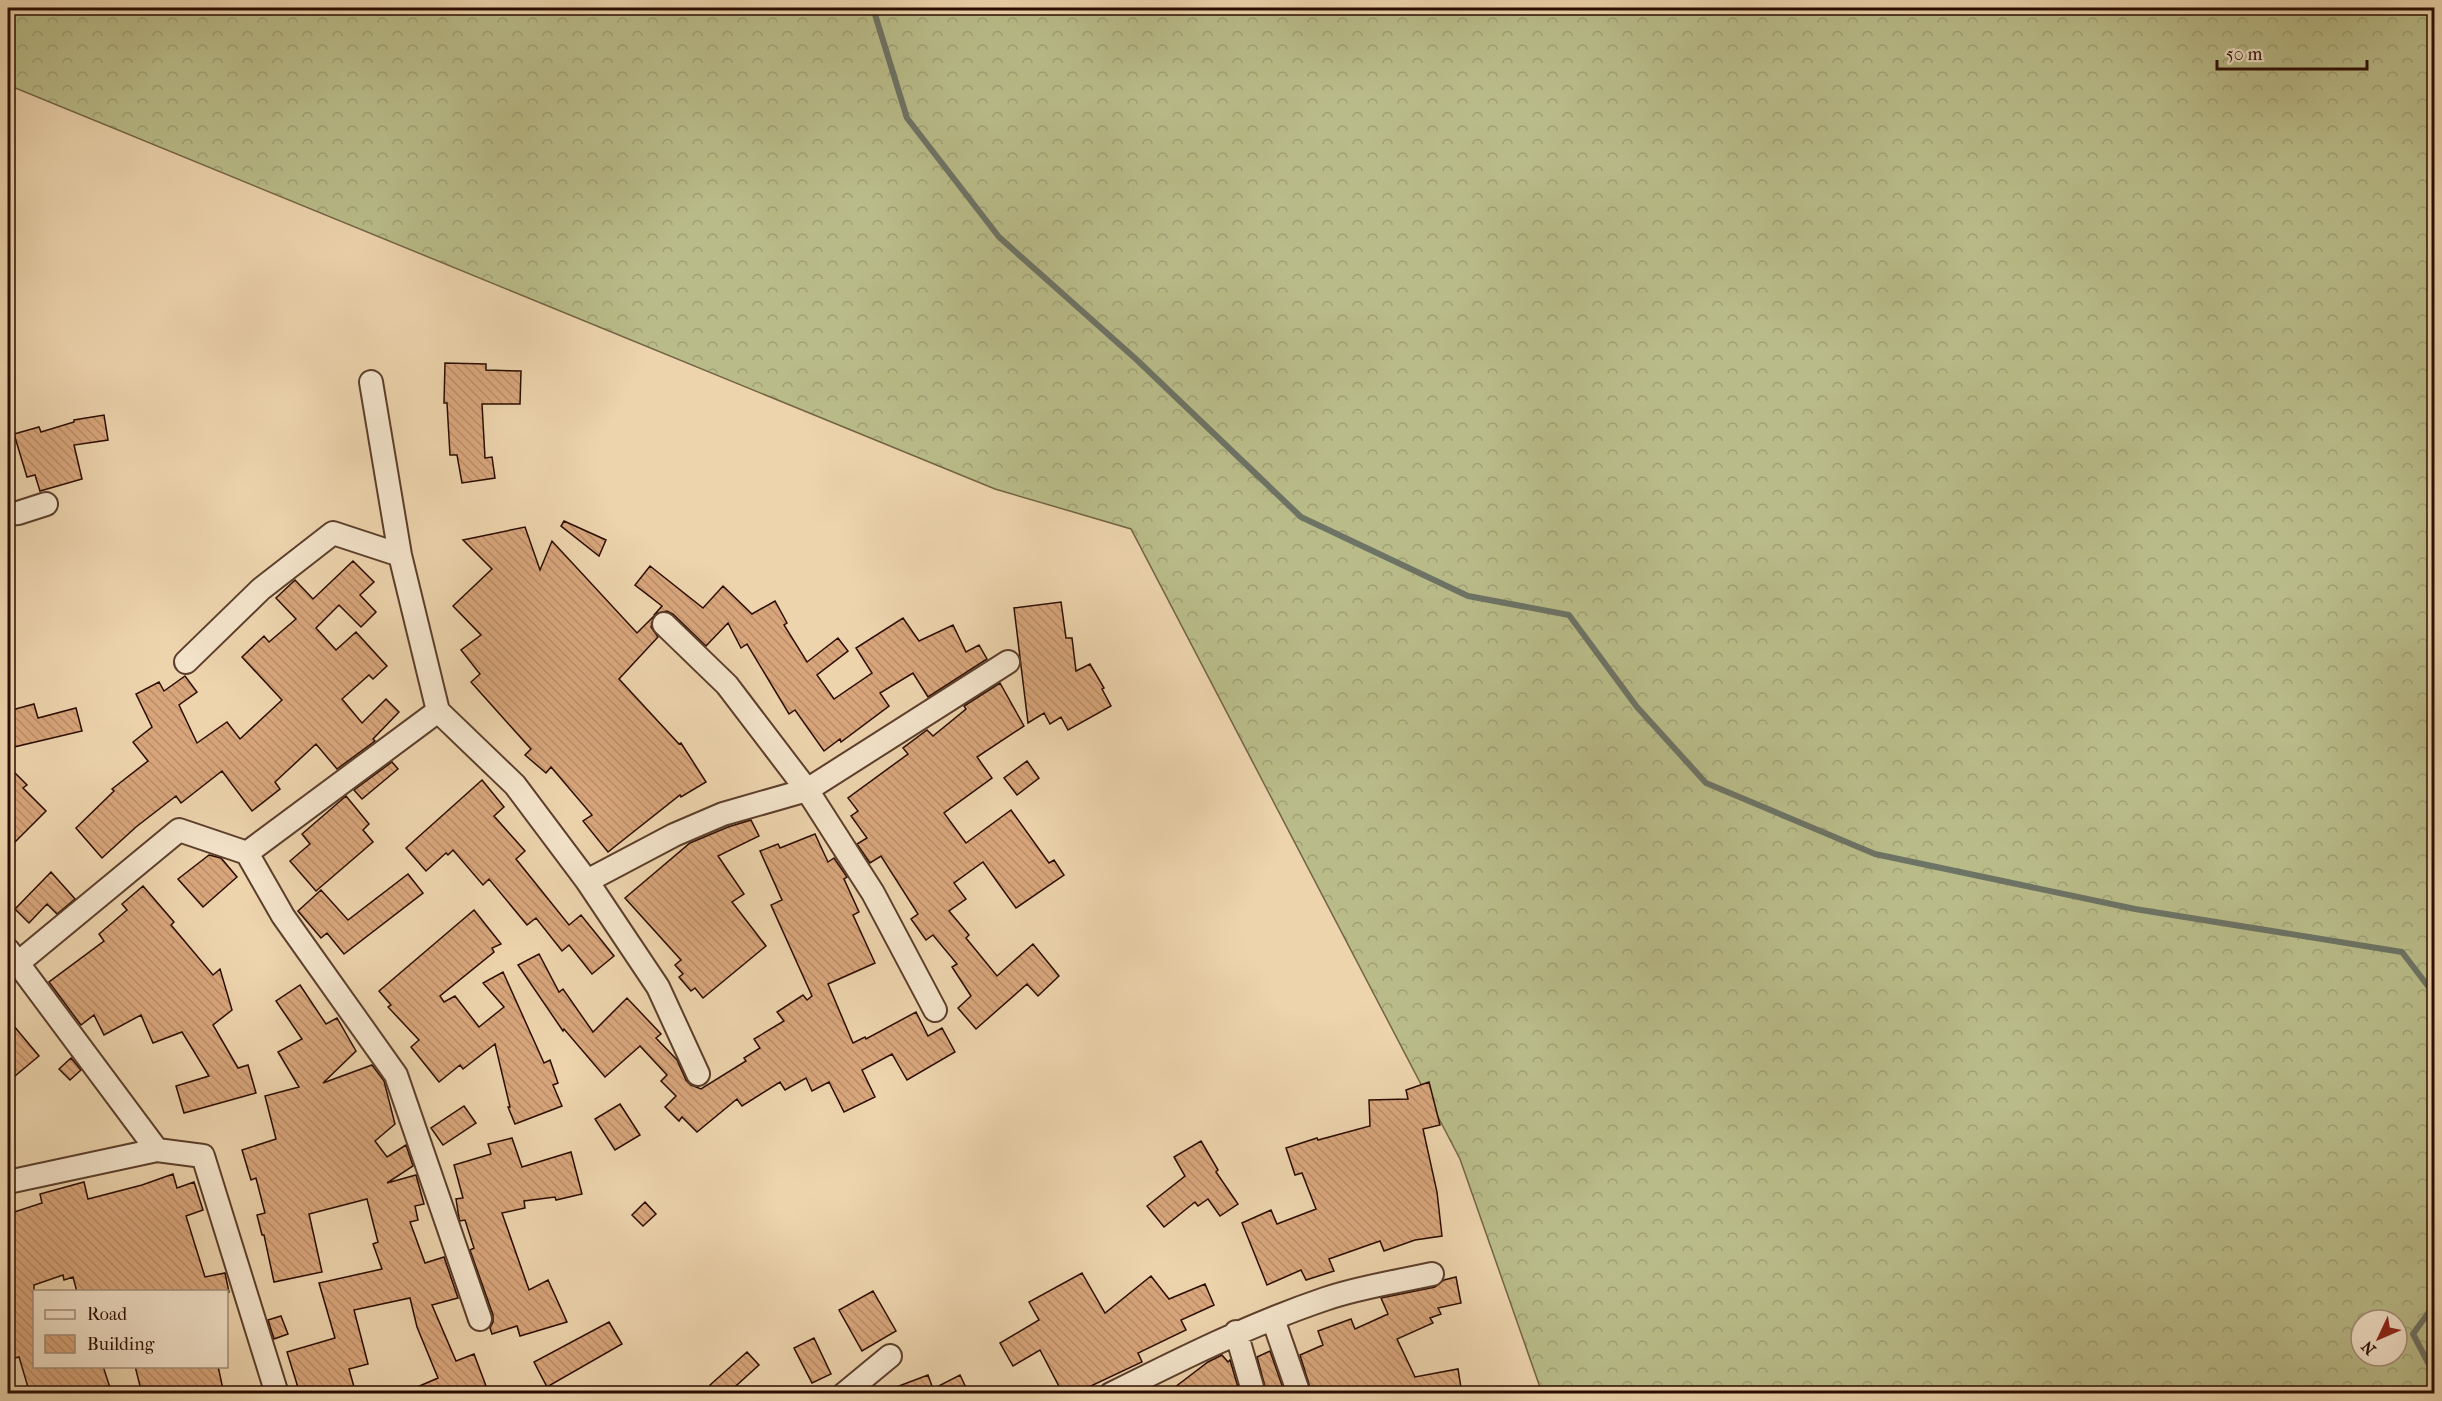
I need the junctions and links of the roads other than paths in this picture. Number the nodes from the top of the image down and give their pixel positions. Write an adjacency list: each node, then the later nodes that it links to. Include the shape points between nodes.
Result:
1 (371, 382): 4 (street)
2 (46, 504): 3 (street)
3 (8, 514)
4 (400, 555): 6 (street, via 333,533 261,589); 8 (street)
5 (664, 624): 9 (street, via 727,686)
6 (186, 662)
7 (1008, 662): 9 (street)
8 (438, 711): 10 (street); 11 (street, via 515,784)
9 (807, 790): 11 (street, via 723,814); 13 (street, via 873,893)
10 (247, 853): 12 (street, via 179,830); 18 (street, via 283,916 396,1075)
11 (586, 881): 14 (street, via 658,987)
12 (13, 957): 15 (street)
13 (936, 1010)
14 (698, 1074)
15 (157, 1150): 16 (street); 22 (street, via 203,1156)
16 (8, 1182)
17 (1432, 1275): 19 (street, via 1359,1289)
18 (480, 1319)
19 (1273, 1319): 20 (street); 26 (street)
20 (1236, 1332): 24 (street); 25 (street)
21 (890, 1356): 23 (street)
22 (277, 1394)
23 (844, 1394)
24 (1111, 1394)
25 (1254, 1394)
26 (1299, 1394)

